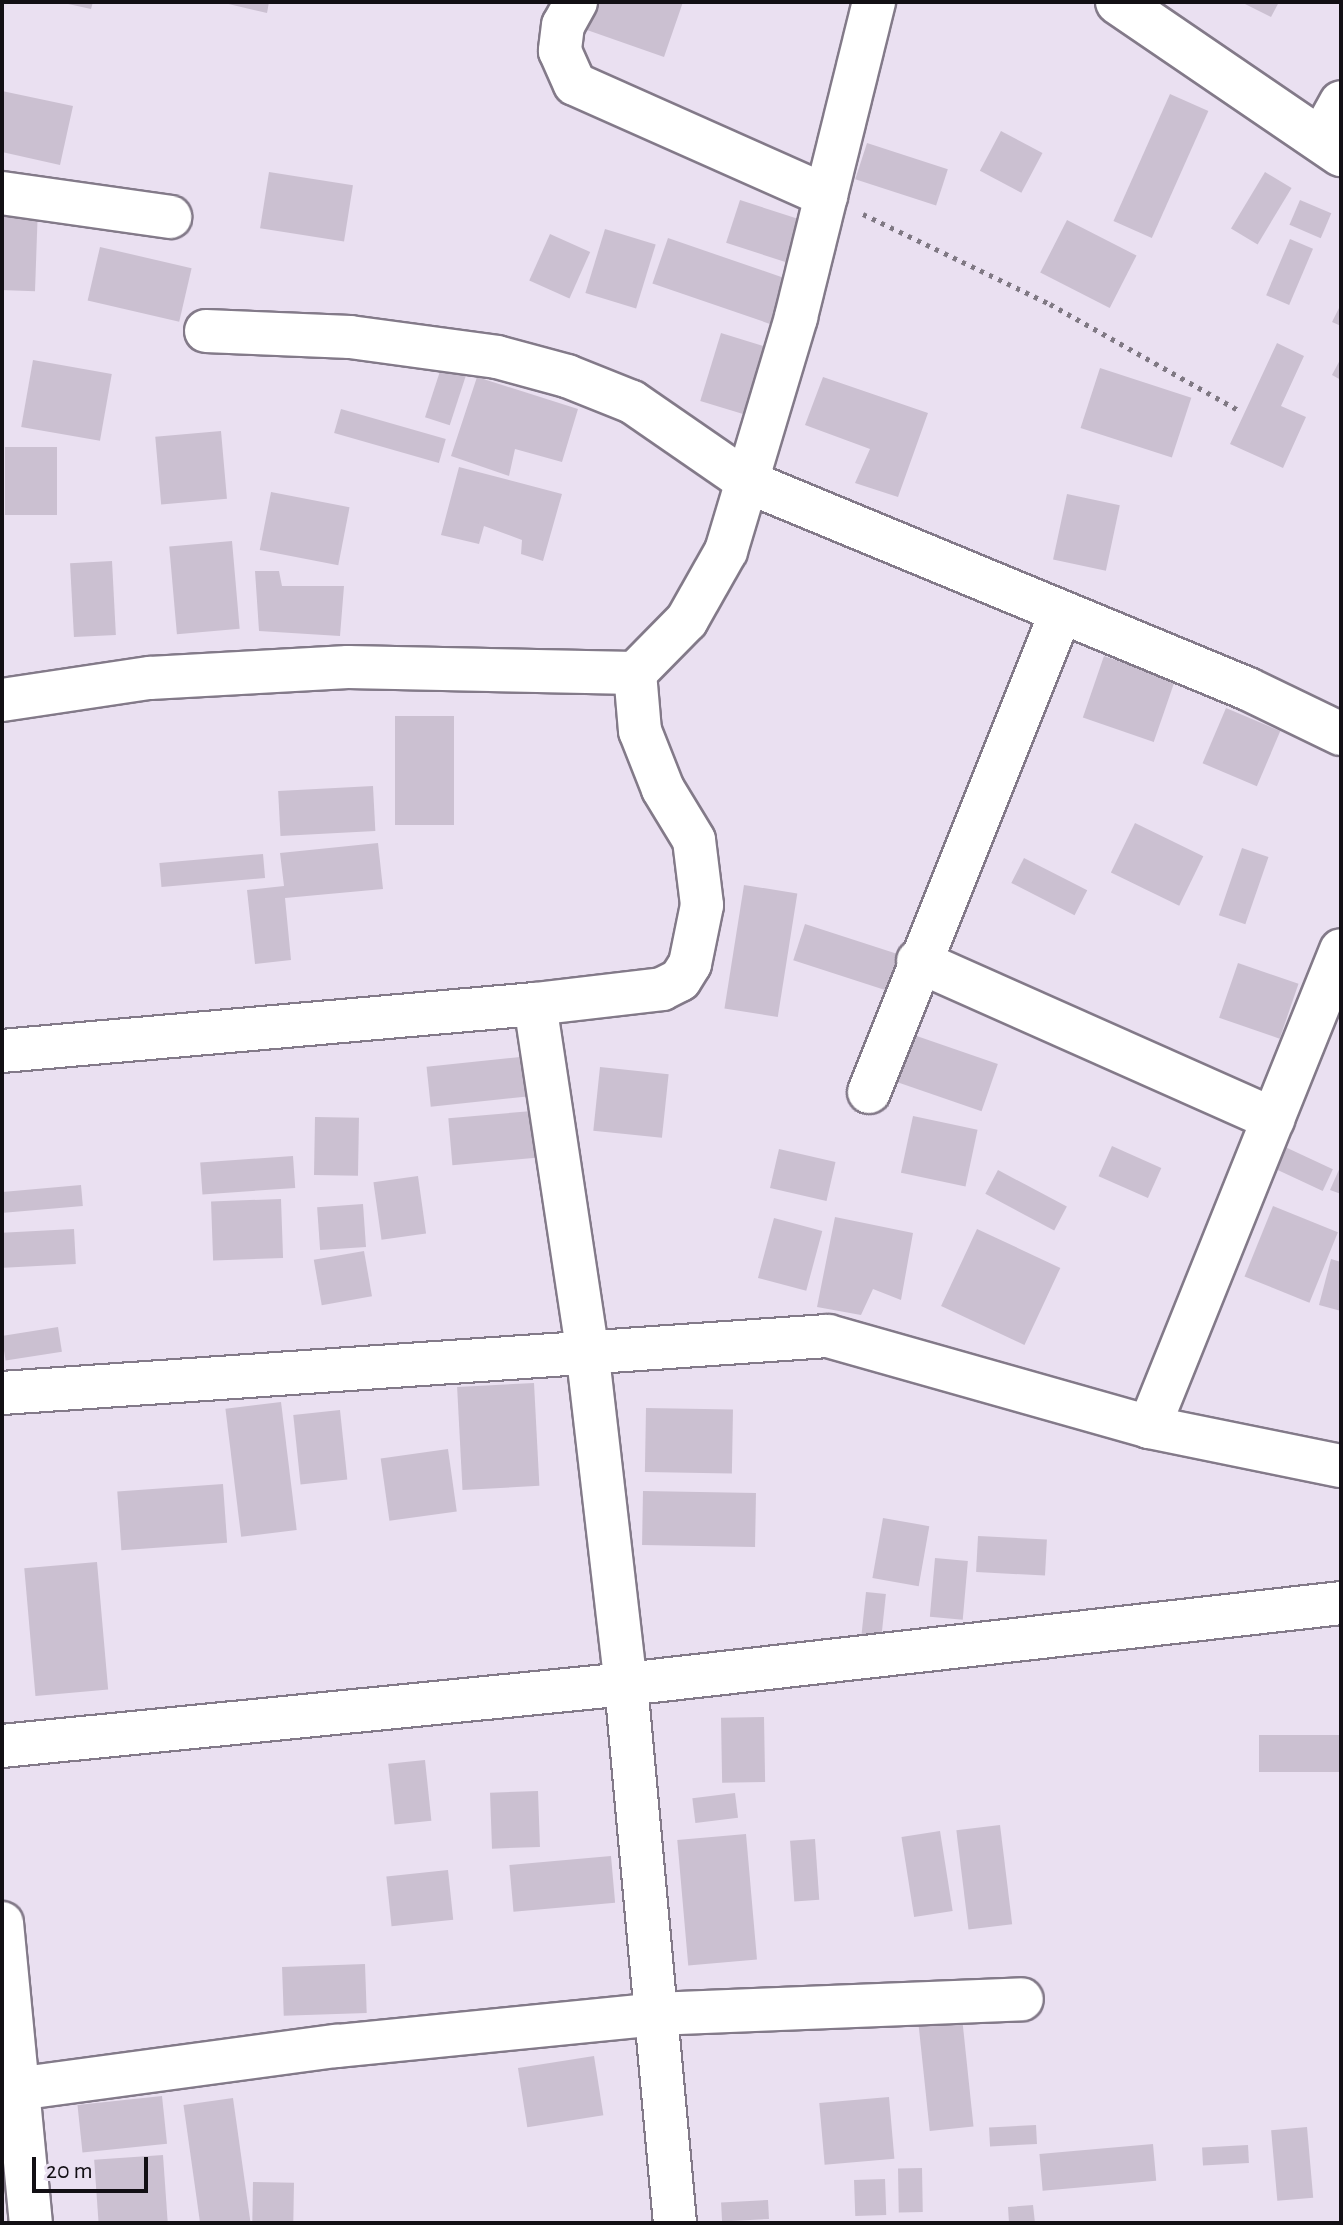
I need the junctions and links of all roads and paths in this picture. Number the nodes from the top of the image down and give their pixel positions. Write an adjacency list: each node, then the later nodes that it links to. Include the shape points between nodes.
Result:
1 (576, 2): 7 (street, via 563,25 560,51 575,84)
2 (874, 2): 7 (street)
3 (1118, 2): 5 (street)
4 (1341, 102): 5 (street)
5 (1331, 147)
6 (2, 193): 8 (street)
7 (826, 196): 10 (path, via 1050,304); 11 (street)
8 (170, 217)
9 (206, 331): 11 (street, via 350,337 497,357 632,402)
10 (1240, 411)
11 (748, 482): 12 (street); 13 (street, via 726,551 687,620)
12 (1061, 612): 15 (street, via 1248,689); 17 (street)
13 (635, 673): 14 (street, via 348,667 150,678); 18 (street, via 640,731 663,789 694,840 702,905 690,964 680,980 662,989)
14 (2, 700)
15 (1341, 734)
16 (1341, 950): 21 (street)
17 (918, 961): 20 (street); 21 (street)
18 (535, 1004): 19 (street); 22 (street)
19 (2, 1051)
20 (869, 1092)
21 (1273, 1119): 24 (street)
22 (587, 1349): 23 (street); 24 (street, via 828,1336); 27 (street)
23 (2, 1393)
24 (1149, 1427): 25 (street)
25 (1341, 1466)
26 (1341, 1603): 27 (street)
27 (626, 1684): 28 (street); 31 (street)
28 (2, 1746)
29 (2, 1923): 32 (street)
30 (1022, 1999): 31 (street)
31 (656, 2014): 32 (street, via 337,2046); 34 (street)
32 (10, 2089): 33 (street)
33 (31, 2223)
34 (675, 2223)

